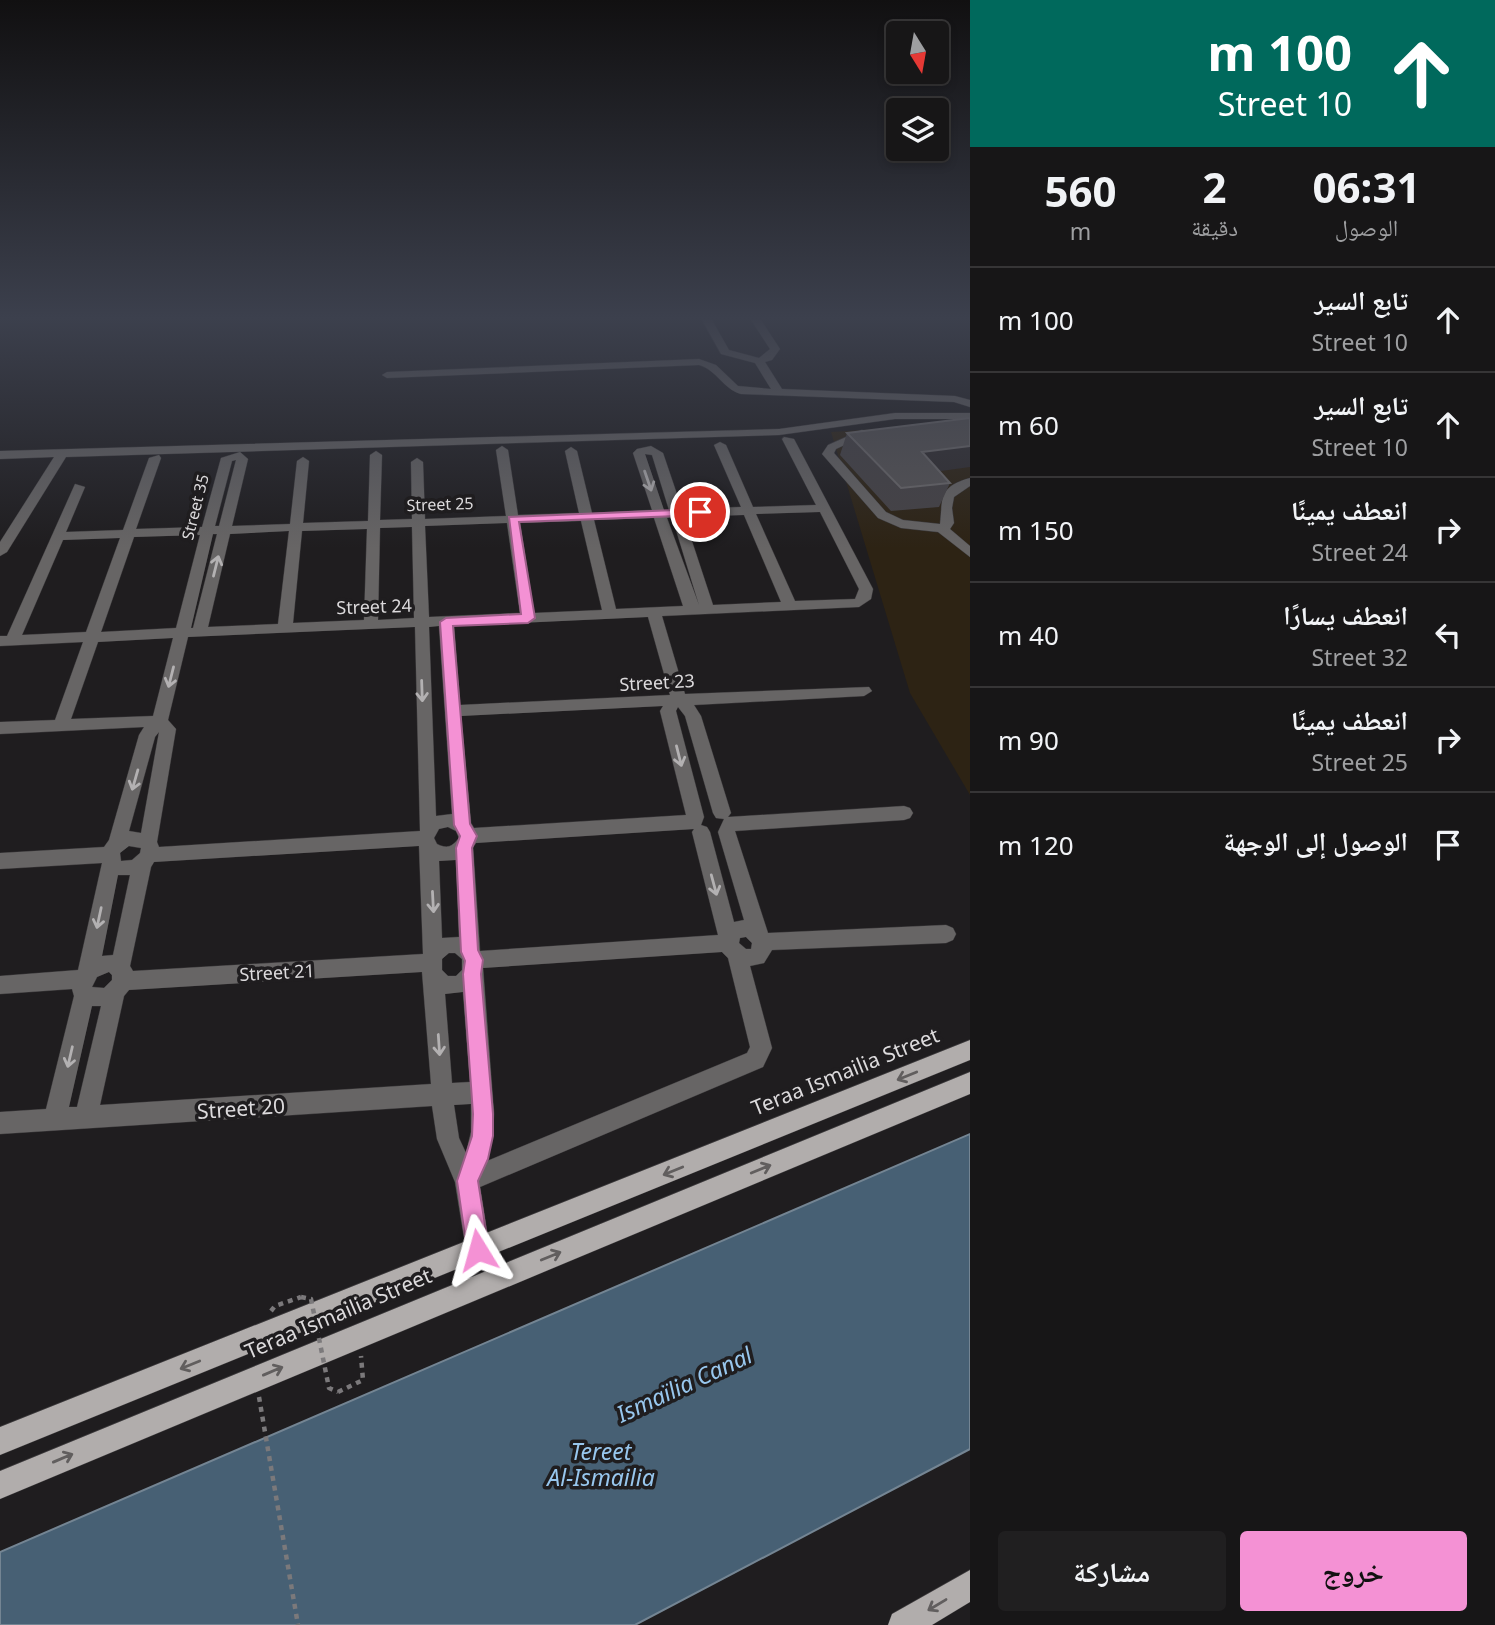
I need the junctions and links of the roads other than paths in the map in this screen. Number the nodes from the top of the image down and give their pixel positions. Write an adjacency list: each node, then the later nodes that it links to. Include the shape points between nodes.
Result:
1 (873, 396): 2 (street)
2 (970, 404)
3 (970, 416): 9 (street, via 895,416 779,432)
4 (970, 426): 28 (street, via 919,425 869,431 828,451 891,521)
5 (788, 439): 17 (street)
6 (720, 444): 18 (street)
7 (502, 450): 22 (street)
8 (570, 452): 21 (street)
9 (62, 453): 10 (street); 31 (street)
10 (0, 455)
11 (376, 455): 24 (street)
12 (155, 458): 29 (street)
13 (303, 461): 25 (street)
14 (417, 462): 23 (street)
15 (970, 482): 28 (street, via 954,487 947,495 948,523)
16 (79, 487): 30 (street)
17 (824, 508): 18 (street, Street 25); 33 (street, Street 24, via 866,589 864,599 852,605)
18 (749, 511): 19 (street, Street 25); 33 (street)
19 (676, 513): 20 (street, Street 25); 20 (street, one-way to 20, via 657,453 641,451); 34 (street)
20 (660, 514): 21 (street, Street 25); 35 (street)
21 (586, 516): 22 (street, Street 25); 37 (street)
22 (513, 519): 23 (street, Street 25); 38 (street)
23 (418, 523): 24 (street, Street 25); 40 (street)
24 (373, 524): 25 (street, Street 25); 41 (street)
25 (297, 527): 26 (street, Street 25); 42 (street)
26 (226, 528): 27 (street, Street 25); 27 (street, Street 35, via 242,459 236,456 227,458); 44 (street, Street 35, one-way to 26)
27 (208, 529): 29 (street, Street 25); 43 (street, Street 35)
28 (943, 529): 32 (street)
29 (129, 533): 30 (street, Street 25); 45 (street)
30 (58, 536): 46 (street)
31 (0, 552)
32 (970, 552)
33 (790, 607): 34 (street, Street 24)
34 (708, 610): 35 (street, Street 24)
35 (692, 611): 36 (street, Street 24)
36 (654, 613): 37 (street, Street 24); 48 (street)
37 (610, 615): 38 (street, Street 24)
38 (528, 618): 39 (street, Street 24)
39 (446, 622): 40 (street, Street 24); 49 (street)
40 (420, 623): 41 (street, Street 24); 57 (street, one-way to 57)
41 (371, 625): 42 (street, Street 24)
42 (285, 629): 44 (street, Street 24)
43 (181, 633): 44 (street, Street 24); 45 (street, Street 24); 50 (street, Street 35, one-way to 50)
44 (199, 633)
45 (93, 637): 46 (street, Street 24); 51 (street)
46 (7, 641)
47 (864, 691): 48 (street, Street 23)
48 (679, 700): 49 (street, Street 23); 54 (street, via 693,716); 55 (street, one-way to 55, via 668,711)
49 (452, 711): 56 (street)
50 (160, 721): 51 (street); 58 (street, via 169,729); 59 (street, one-way to 59, via 147,735)
51 (61, 726): 52 (street)
52 (0, 728)
53 (904, 813): 54 (street)
54 (726, 823): 55 (street, via 718,837); 55 (street, via 703,810); 62 (street)
55 (697, 824): 56 (street); 63 (street, one-way to 63)
56 (465, 836): 57 (street, via 448,820 440,821); 57 (street, via 458,852 443,855); 64 (street)
57 (427, 839): 58 (street); 65 (street, one-way to 65)
58 (147, 853): 59 (street, via 130,838); 59 (street, via 128,870 121,869); 66 (street)
59 (113, 854): 60 (street); 67 (street, one-way to 67)
60 (0, 861)
61 (946, 934): 62 (street)
62 (760, 939): 63 (street, via 757,957 743,958)
63 (731, 945): 64 (street); 76 (street, via 761,1048 759,1055)
64 (472, 962): 65 (street, via 455,945 439,949); 65 (street, via 466,980 449,985); 71 (street)
65 (432, 965): 66 (street, Street 21); 72 (street, one-way to 72)
66 (119, 981): 67 (street, via 94,999); 67 (street, via 115,964 101,964); 73 (street)
67 (85, 982): 68 (street); 74 (street, one-way to 74)
68 (0, 985)
69 (970, 1050): 77 (main road, Teraa Ismailia Street, one-way to 77)
70 (970, 1083): 79 (main road, Teraa Ismailia Street, one-way to 70)
71 (482, 1092): 72 (street, Street 20); 76 (street, via 483,1136)
72 (443, 1095): 73 (street, Street 20); 76 (street, via 448,1139)
73 (86, 1118): 74 (street, Street 20)
74 (55, 1119): 75 (street, Street 20)
75 (0, 1123)
76 (467, 1181): 77 (street)
77 (478, 1250): 78 (main road, Teraa Ismailia Street, one-way to 78)
78 (0, 1441)
79 (0, 1485)
80 (970, 1585): 81 (main road, one-way to 81)
81 (903, 1625)

